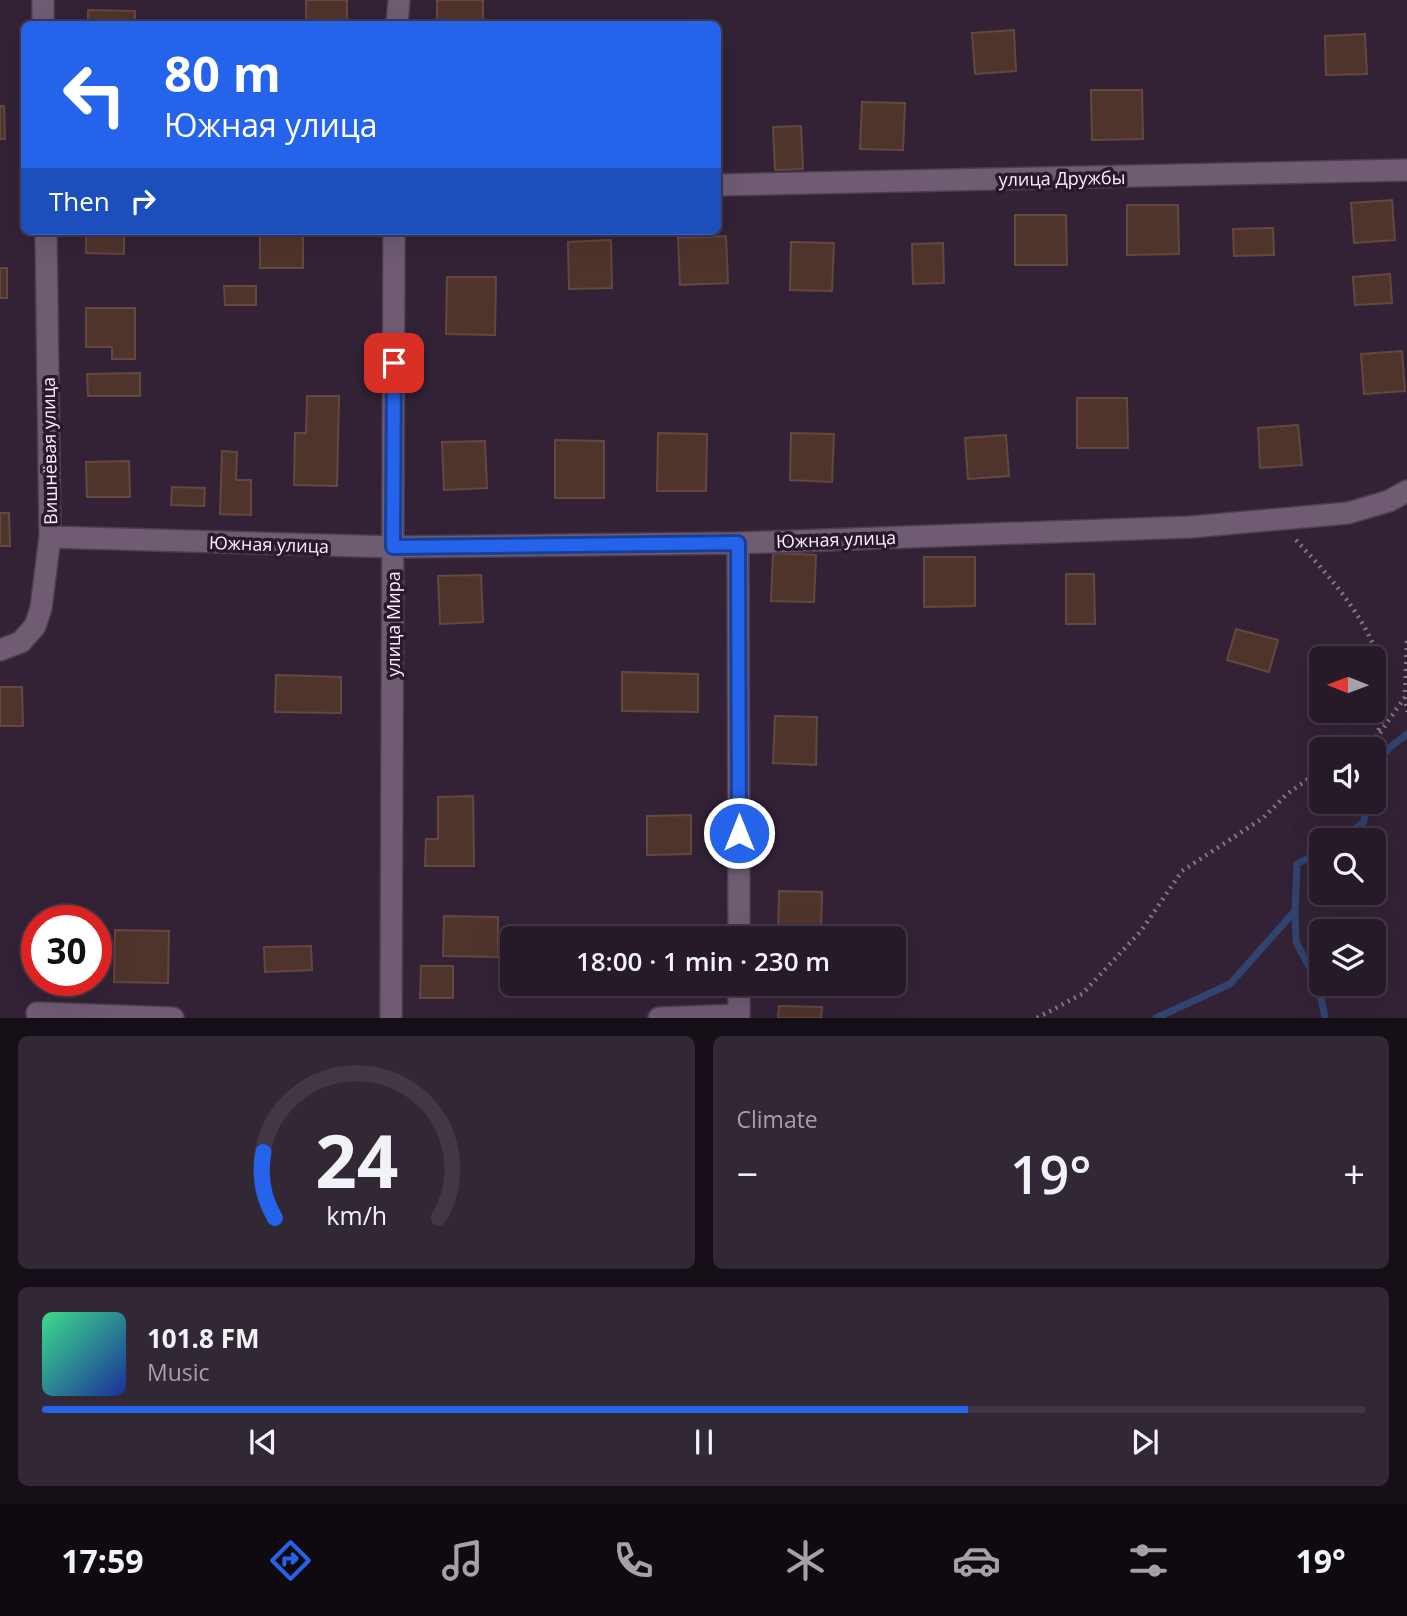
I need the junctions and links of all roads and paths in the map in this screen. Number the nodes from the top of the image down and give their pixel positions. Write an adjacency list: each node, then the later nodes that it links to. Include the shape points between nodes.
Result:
1 (43, 0): 3 (street)
2 (398, 0): 4 (street)
3 (43, 21)
4 (397, 21)
5 (1407, 170): 6 (street, улица Дружбы)
6 (721, 185)
7 (46, 235): 11 (street, Вишнёвая улица)
8 (394, 235): 13 (street, улица Мира)
9 (1407, 491): 10 (street, Южная улица, via 1348,513)
10 (1280, 519): 12 (street, Южная улица, via 1191,527); 18 (path, via 1355,609 1382,666 1386,704)
11 (50, 537): 13 (street, Южная улица); 15 (street, Вишнёвая улица, via 35,626 20,642)
12 (738, 543): 13 (street, Южная улица); 21 (street)
13 (393, 547): 25 (street, улица Мира)
14 (1407, 641): 16 (path)
15 (0, 650)
16 (1405, 696): 17 (path); 19 (path)
17 (1407, 712)
18 (1376, 737)
19 (1377, 737)
20 (1309, 778): 27 (path, via 1263,818 1182,872 1141,931 1082,994)
21 (739, 926)
22 (739, 996): 26 (street, via 739,1015)
23 (37, 1013): 24 (street)
24 (173, 1017)
25 (391, 1017)
26 (659, 1017)
27 (1037, 1017)

